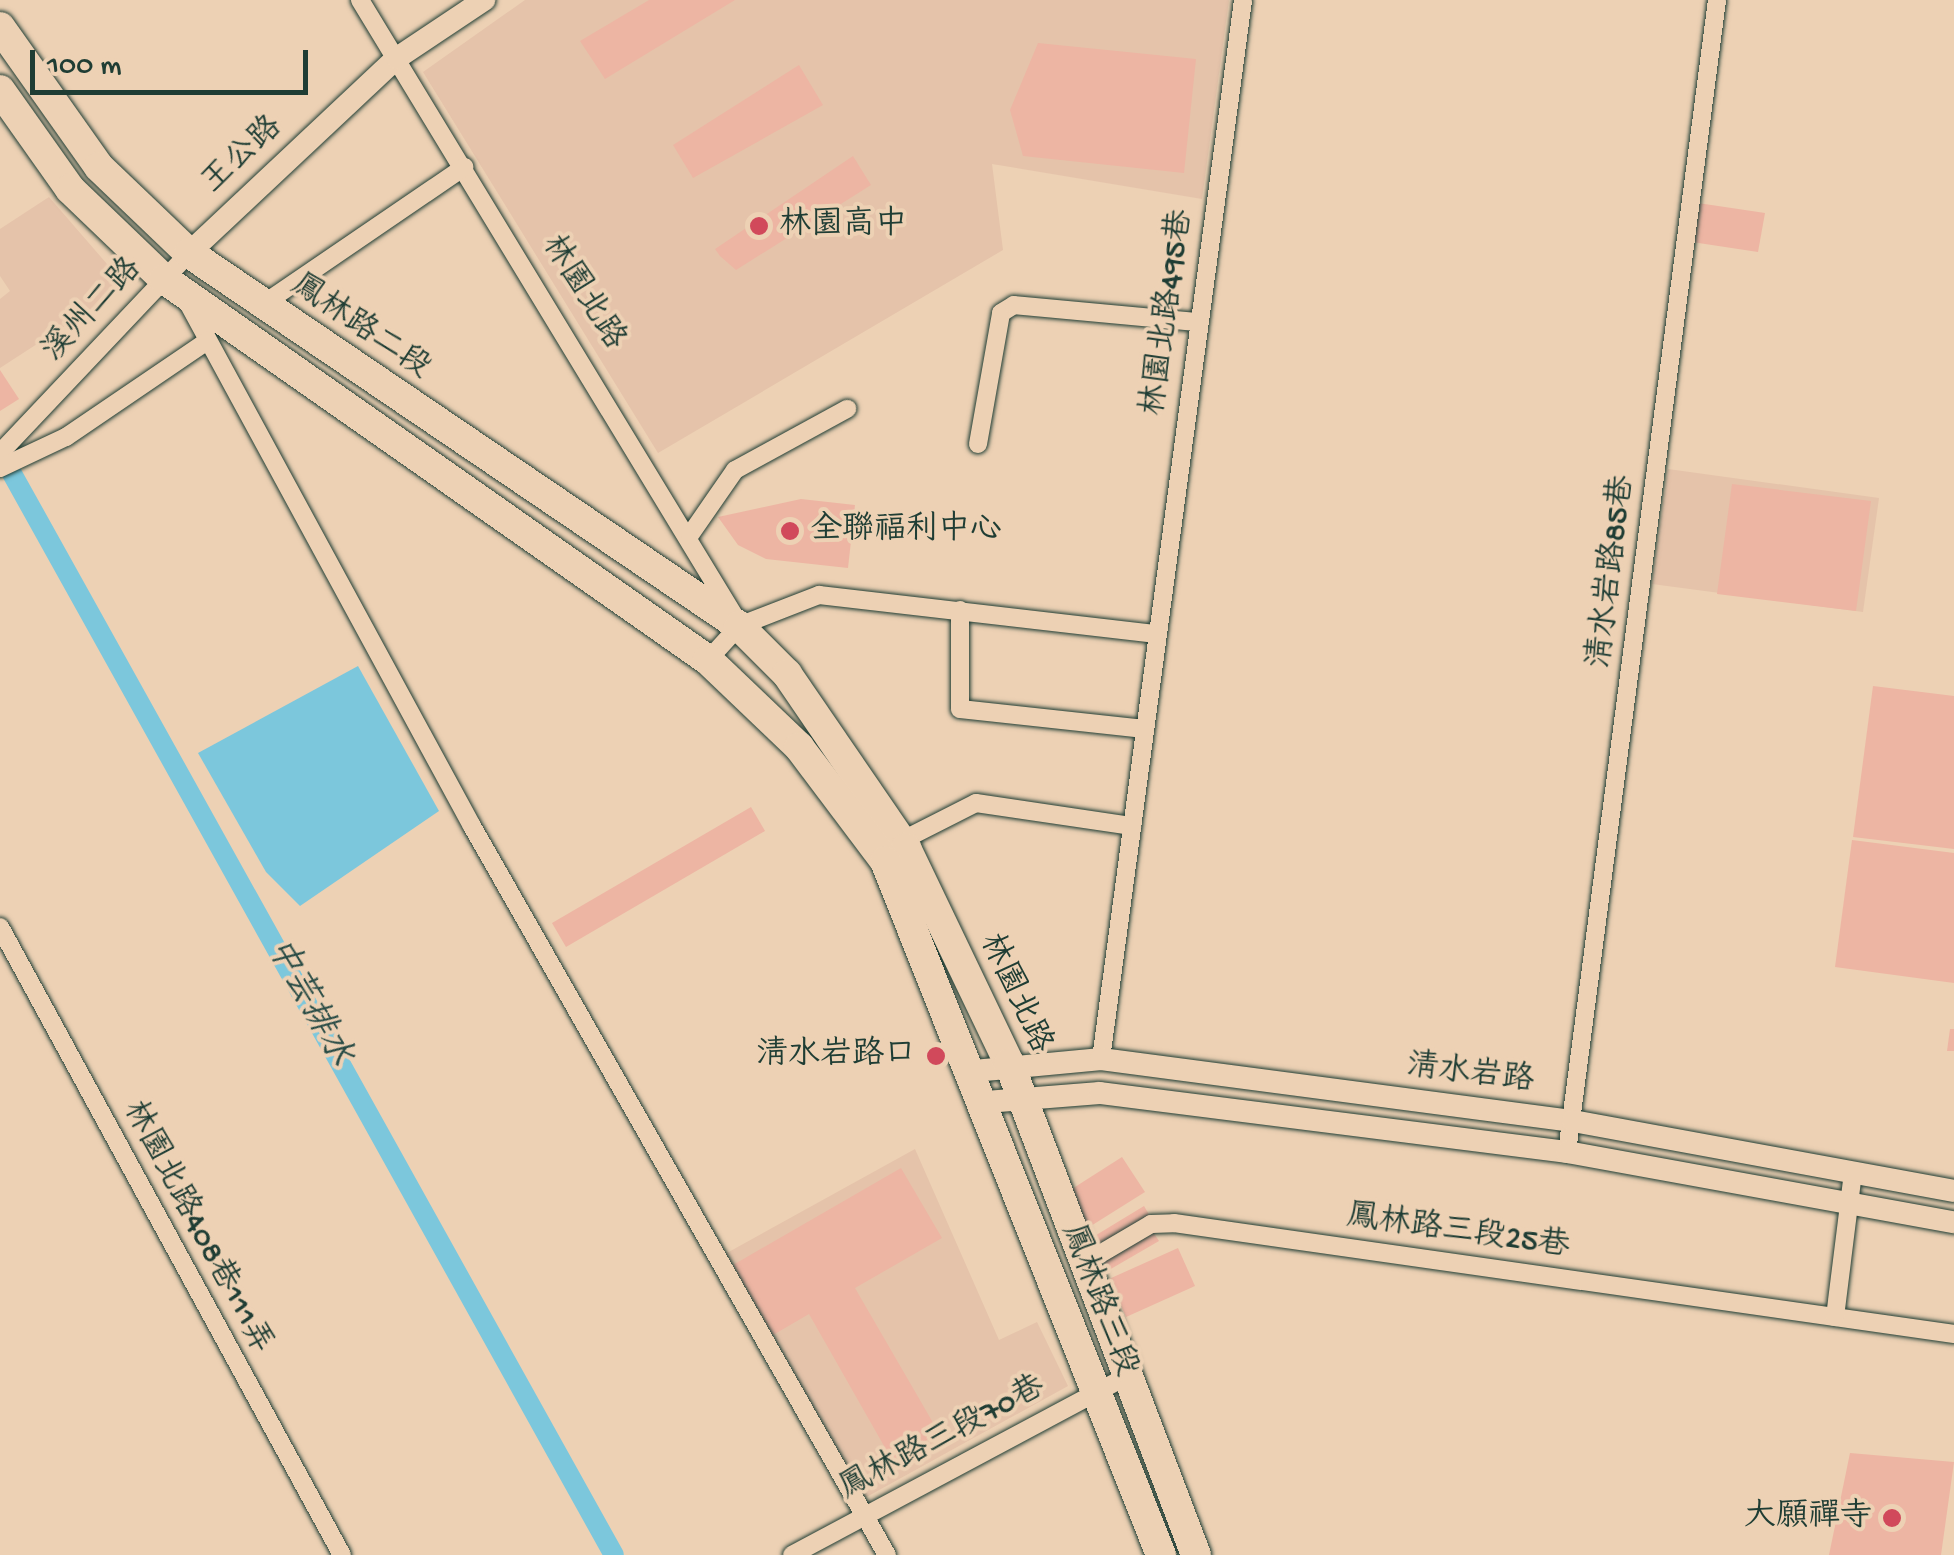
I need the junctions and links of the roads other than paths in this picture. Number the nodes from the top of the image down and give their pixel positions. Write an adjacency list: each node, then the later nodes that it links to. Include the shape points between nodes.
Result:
1 (360, 0): 6 (street, 林園北路)
2 (484, 0): 6 (street, 王公路)
3 (1242, 0): 12 (street, 林園北路495巷)
4 (1716, 0): 32 (street, 清水岩路85巷)
5 (0, 27): 9 (main road, 鳳林路二段, via 99,167)
6 (397, 58): 8 (street, 林園北路); 9 (street, 王公路)
7 (0, 90): 10 (main road, via 70,189)
8 (464, 168): 11 (street); 18 (street, 林園北路)
9 (189, 253): 10 (street, 溪州二路); 11 (main road, 鳳林路二段)
10 (174, 287): 13 (street); 16 (street, 溪州二路); 22 (main road)
11 (262, 305): 20 (main road, 鳳林路二段)
12 (1198, 322): 15 (street, via 1014,305 1001,313); 21 (street, 林園北路495巷)
13 (207, 341): 16 (street); 43 (street)
14 (846, 409): 18 (street, via 735,470)
15 (978, 444)
16 (10, 452): 17 (street)
17 (0, 468)
18 (690, 535): 20 (street, 林園北路)
19 (960, 610): 20 (street, via 820,595); 21 (street); 23 (street, via 960,709)
20 (739, 626): 22 (street); 25 (main road, 林園北路, via 826,725)
21 (1157, 634): 23 (street, 林園北路495巷)
22 (708, 660): 29 (main road, 林園北路, via 799,747 885,862)
23 (1145, 729): 24 (street, 林園北路495巷)
24 (1132, 826): 25 (street, via 976,803); 27 (street, 林園北路495巷)
25 (901, 841): 28 (main road, 林園北路)
26 (0, 928): 44 (street, 林園北路408巷111弄)
27 (1101, 1059): 28 (street, 清水岩路); 32 (street, 清水岩路)
28 (1010, 1063): 29 (street, 清水岩路); 30 (main road, 林園北路)
29 (974, 1070): 31 (main road, 鳳林路三段)
30 (1022, 1096): 31 (street, 清水岩路); 33 (street, 清水岩路, via 1100,1093); 38 (main road, 鳳林路三段)
31 (986, 1102): 42 (main road, 鳳林路三段)
32 (1573, 1121): 33 (street, 清水岩路85巷); 34 (street, 清水岩路)
33 (1566, 1152): 36 (street, 清水岩路)
34 (1853, 1172): 35 (street, 清水岩路); 36 (street)
35 (1954, 1190)
36 (1849, 1203): 37 (street, 清水岩路); 39 (street)
37 (1954, 1222)
38 (1083, 1264): 39 (street, 鳳林路三段25巷, via 1151,1224 1174,1223); 41 (main road, 鳳林路三段)
39 (1835, 1317): 40 (street, 鳳林路三段25巷)
40 (1954, 1334)
41 (1124, 1378): 42 (street, 鳳林路三段70巷); 48 (main road, 鳳林路三段)
42 (1094, 1393): 43 (street, 鳳林路三段70巷); 47 (main road, 鳳林路三段)
43 (865, 1514): 45 (street, 鳳林路三段70巷); 46 (street)
44 (342, 1555)
45 (792, 1555)
46 (888, 1555)
47 (1161, 1555)
48 (1196, 1555)

